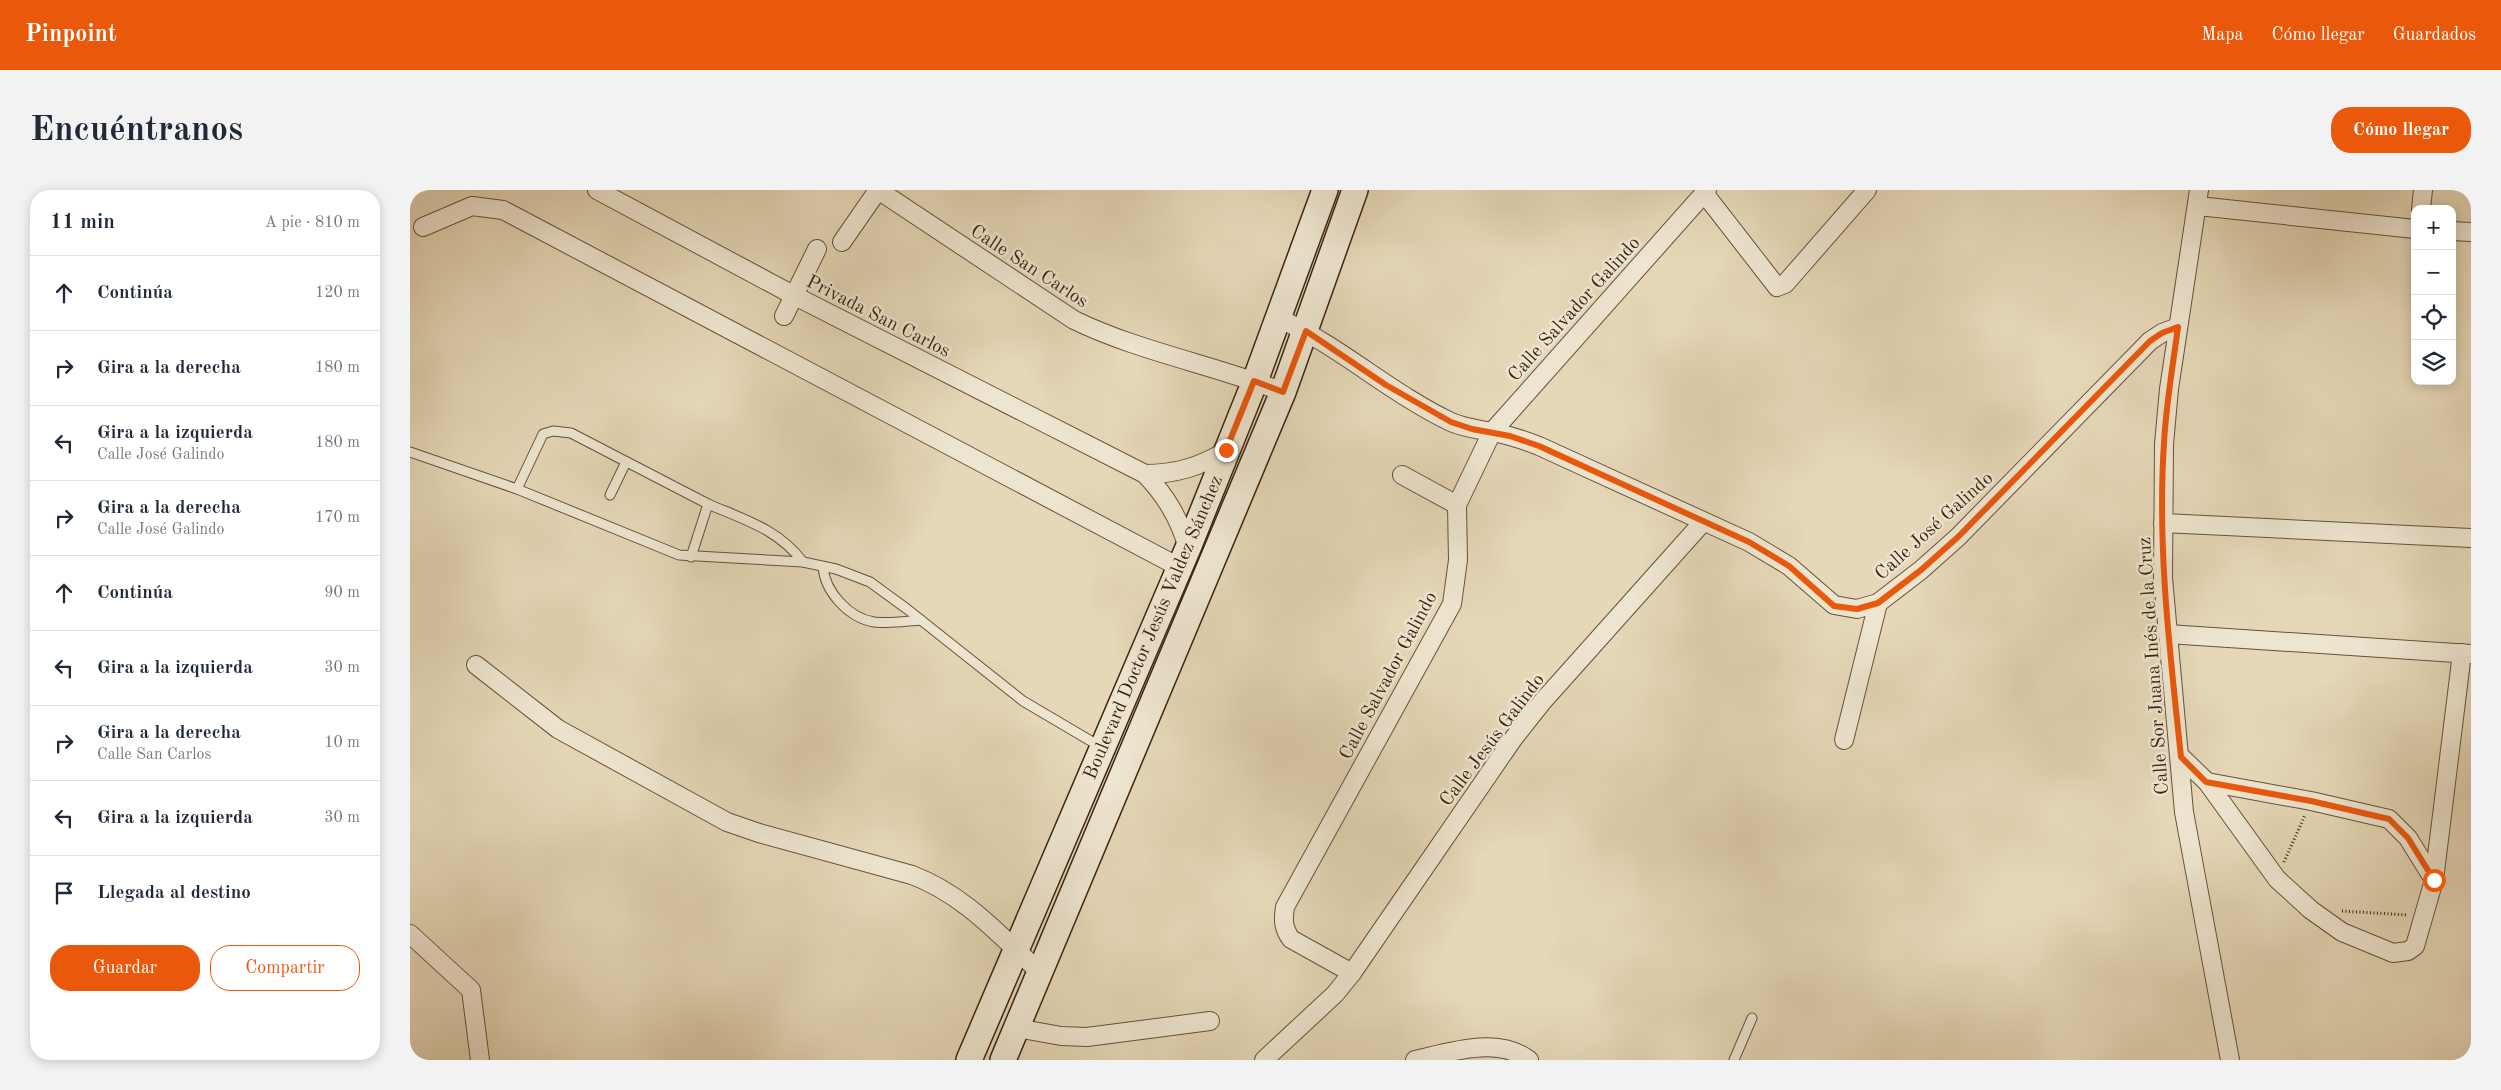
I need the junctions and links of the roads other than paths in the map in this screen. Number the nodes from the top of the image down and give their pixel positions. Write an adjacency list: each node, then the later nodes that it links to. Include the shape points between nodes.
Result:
1 (597, 190): 16 (street, Privada San Carlos)
2 (878, 190): 14 (street); 21 (street, Calle San Carlos, via 1074,320)
3 (1325, 190): 18 (main road, Boulevard Doctor Jesús Valdez Sánchez)
4 (1355, 190): 20 (main road, Boulevard Doctor Jesús Valdez Sánchez)
5 (1867, 190): 7 (street, via 1785,284 1776,287)
6 (2423, 190): 9 (street)
7 (1706, 191): 23 (street, Calle Salvador Galindo)
8 (2200, 195): 11 (street); 19 (street, Calle Sor Juana Inés de la Cruz)
9 (2421, 205)
10 (423, 227): 37 (street, via 472,206 503,210)
11 (2411, 228)
12 (2456, 231): 13 (street)
13 (2471, 232)
14 (842, 242)
15 (817, 249): 16 (street)
16 (793, 295): 17 (street); 27 (street, Privada San Carlos)
17 (784, 316)
18 (1278, 318): 20 (street, Calle José Galindo); 21 (main road, Boulevard Doctor Jesús Valdez Sánchez)
19 (2178, 327): 34 (street, Calle Sor Juana Inés de la Cruz, via 2164,444); 40 (street, Calle José Galindo, via 2150,341 1958,537)
20 (1306, 331): 22 (main road, Boulevard Doctor Jesús Valdez Sánchez); 23 (street, Calle José Galindo, via 1386,385 1451,422)
21 (1254, 381): 22 (street, Calle San Carlos); 24 (main road, Boulevard Doctor Jesús Valdez Sánchez)
22 (1283, 392): 52 (main road, Boulevard Doctor Jesús Valdez Sánchez)
23 (1492, 432): 32 (street, Calle Salvador Galindo); 33 (street, Calle José Galindo, via 1539,446)
24 (1226, 450): 27 (street, Privada San Carlos, via 1188,470); 37 (main road, Boulevard Doctor Jesús Valdez Sánchez)
25 (410, 452): 29 (lane)
26 (626, 462): 29 (lane, via 564,430 547,432 540,438); 30 (lane); 31 (lane)
27 (1145, 474): 37 (street, Privada San Carlos, via 1172,508 1182,527)
28 (1402, 475): 32 (street)
29 (517, 489): 36 (lane, via 664,551)
30 (610, 495)
31 (708, 504): 36 (lane); 38 (lane, via 774,533)
32 (1457, 505): 53 (street, Calle Salvador Galindo, via 1458,560 1452,604 1285,907 1283,922 1291,939)
33 (1703, 522): 40 (street, Calle José Galindo, via 1767,551 1834,606 1857,609); 53 (street, Calle Jesús Galindo, via 1513,739)
34 (2163, 523): 35 (street); 42 (street, Calle Sor Juana Inés de la Cruz)
35 (2471, 538)
36 (691, 557): 38 (lane)
37 (1183, 558): 46 (main road, Boulevard Doctor Jesús Valdez Sánchez)
38 (803, 562): 39 (lane)
39 (824, 568): 41 (lane, via 836,569 870,582); 41 (lane, via 828,586 835,596 860,618 889,622)
40 (1878, 603): 45 (street)
41 (921, 620): 46 (lane, via 1023,702)
42 (2168, 634): 43 (street); 47 (street, Calle Sor Juana Inés de la Cruz)
43 (2467, 653): 49 (street)
44 (476, 665): 51 (street, via 558,729 727,822 932,882 971,907)
45 (1844, 740)
46 (1101, 747): 51 (main road, Boulevard Doctor Jesús Valdez Sánchez)
47 (2181, 757): 48 (street); 64 (street, Calle Sor Juana Inés de la Cruz, via 2184,812)
48 (2206, 782): 49 (street, via 2389,819 2408,838); 49 (street, via 2277,878 2311,910 2342,932 2393,953 2408,951 2415,946)
49 (2434, 880)
50 (410, 934): 57 (street, via 471,990)
51 (1017, 951): 52 (street); 58 (main road, Boulevard Doctor Jesús Valdez Sánchez)
52 (1041, 972): 56 (main road, Boulevard Doctor Jesús Valdez Sánchez)
53 (1352, 974): 60 (street, Calle Jesús Galindo, via 1323,1006)
54 (1752, 1018): 63 (lane)
55 (1210, 1021): 56 (street, via 1087,1037)
56 (1017, 1028): 59 (main road, Boulevard Doctor Jesús Valdez Sánchez)
57 (480, 1060)
58 (969, 1060)
59 (1003, 1060)
60 (1264, 1060)
61 (1415, 1060): 62 (street, via 1461,1050 1496,1048 1519,1052)
62 (1529, 1060)
63 (1734, 1060)
64 (2230, 1060)

